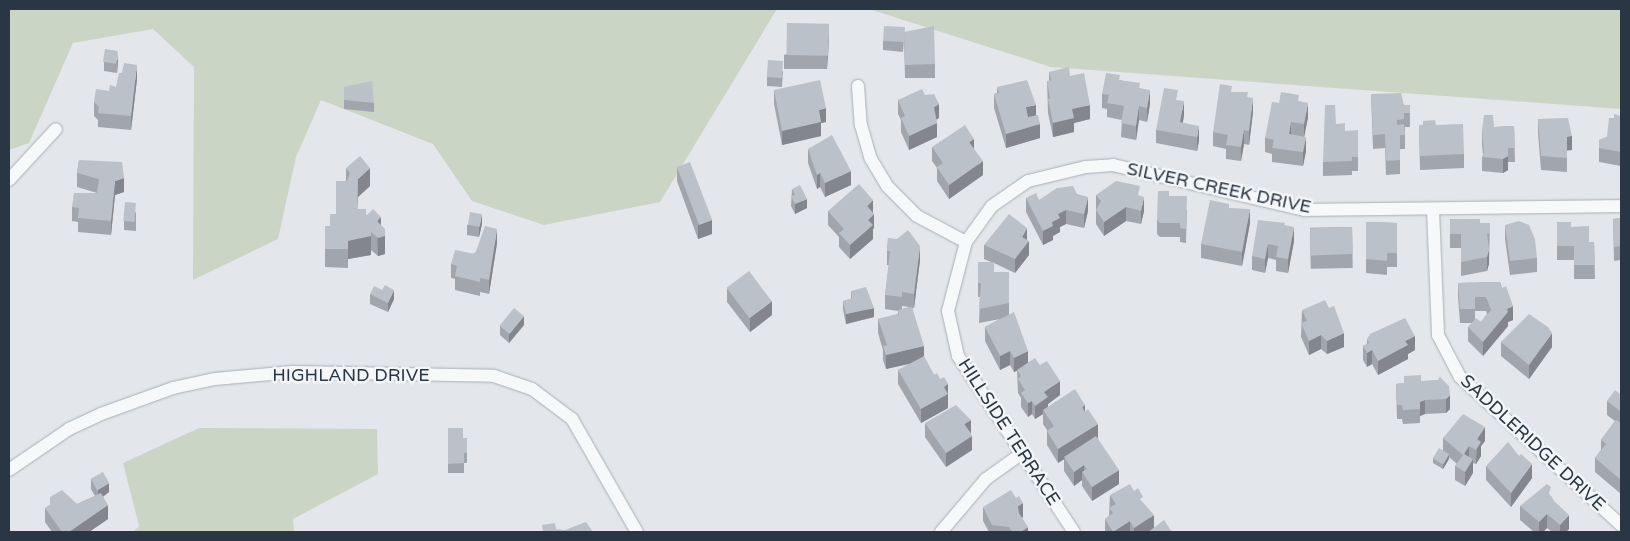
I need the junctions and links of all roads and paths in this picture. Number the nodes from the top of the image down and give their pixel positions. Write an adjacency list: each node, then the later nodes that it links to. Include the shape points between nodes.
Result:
1 (858, 86): 6 (street, via 861,125 871,158 887,186 917,216)
2 (56, 129): 3 (street)
3 (9, 180)
4 (1621, 206): 5 (street, SILVER CREEK DRIVE)
5 (1433, 209): 6 (street, SILVER CREEK DRIVE, via 1306,210 1113,165 1086,167 1028,181 992,206); 9 (street, SADDLERIDGE DRIVE, via 1438,335 1460,378)
6 (966, 242): 7 (street, HILLSIDE TERRACE, via 948,311 958,356)
7 (1022, 453): 11 (street, via 986,479); 12 (street, HILLSIDE TERRACE)
8 (9, 470): 10 (street, HIGHLAND DRIVE, via 69,429 101,414 173,388 215,379 293,372 494,376 532,389 572,419)
9 (1621, 526)
10 (637, 532)
11 (940, 532)
12 (1074, 532)

